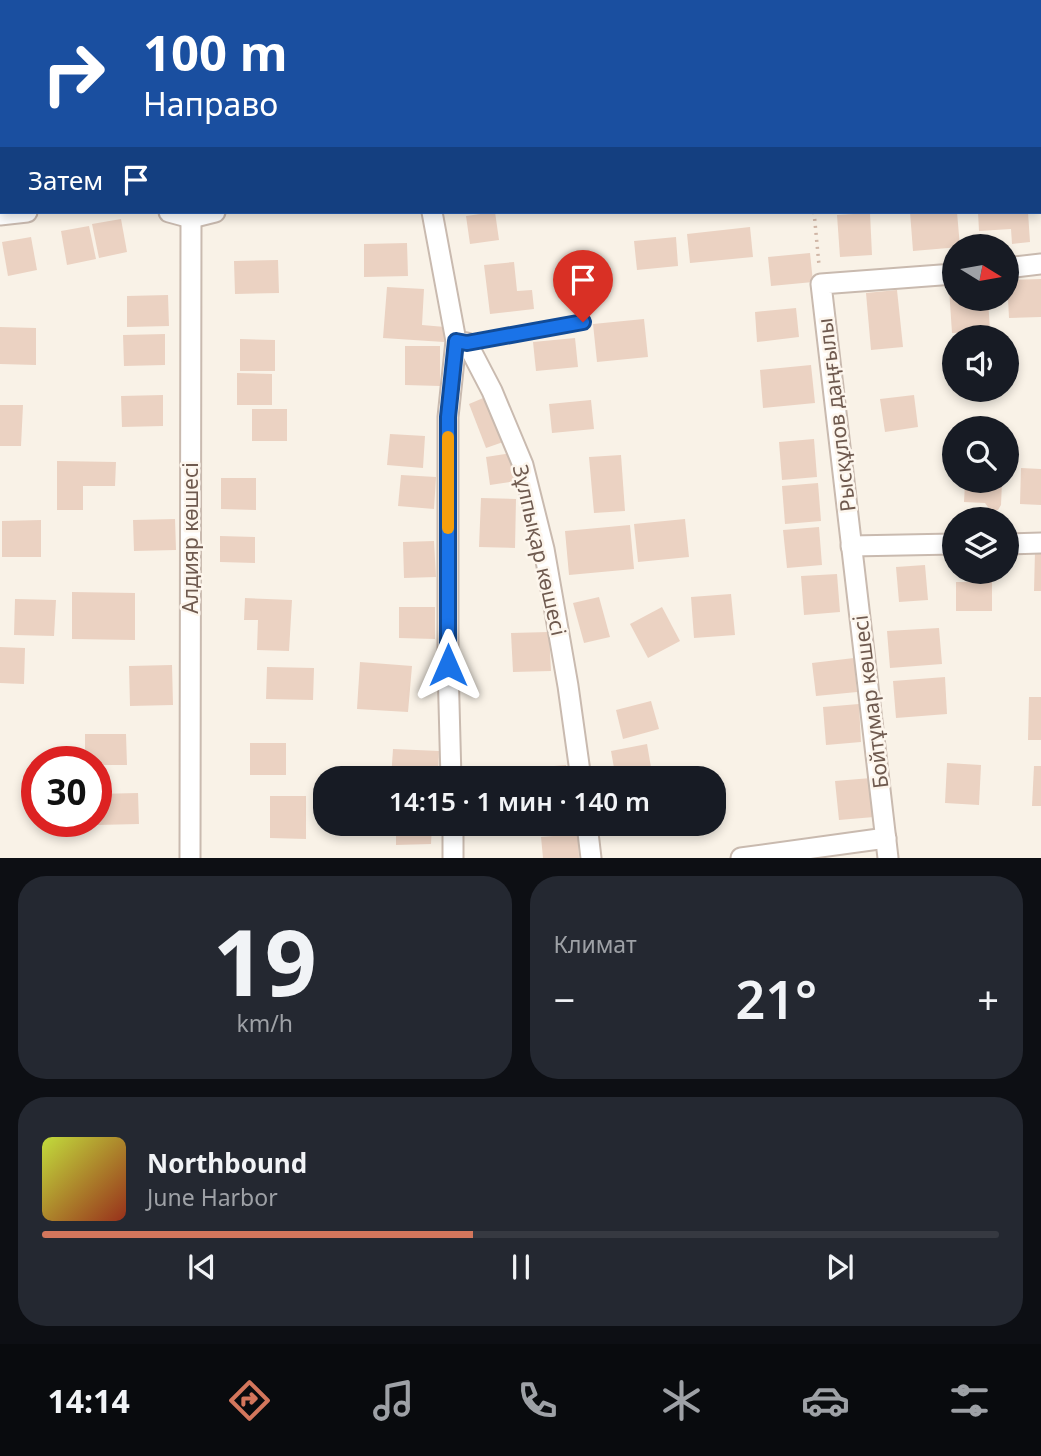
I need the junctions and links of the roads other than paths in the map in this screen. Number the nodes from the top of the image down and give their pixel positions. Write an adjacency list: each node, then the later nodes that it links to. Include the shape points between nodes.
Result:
1 (176, 214): 4 (street)
2 (207, 214): 4 (street)
3 (432, 214): 9 (street)
4 (191, 218): 19 (street, Алдияр көшесі)
5 (1041, 264): 6 (street)
6 (1019, 267)
7 (942, 275): 13 (street, Рысқұлов даңғылы, via 821,284)
8 (583, 322): 9 (lane)
9 (462, 342): 14 (street, via 448,417); 15 (street, Зұлпықар көшесі, via 492,391 523,465 544,549)
10 (1041, 543): 12 (street)
11 (942, 544): 13 (street)
12 (1019, 544)
13 (851, 546): 18 (street, Бойтұмар көшесі)
14 (451, 766)
15 (580, 766)
16 (453, 836): 20 (street)
17 (588, 836): 21 (street)
18 (887, 848): 22 (street)
19 (190, 858)
20 (453, 858)
21 (591, 858)
22 (741, 858)

